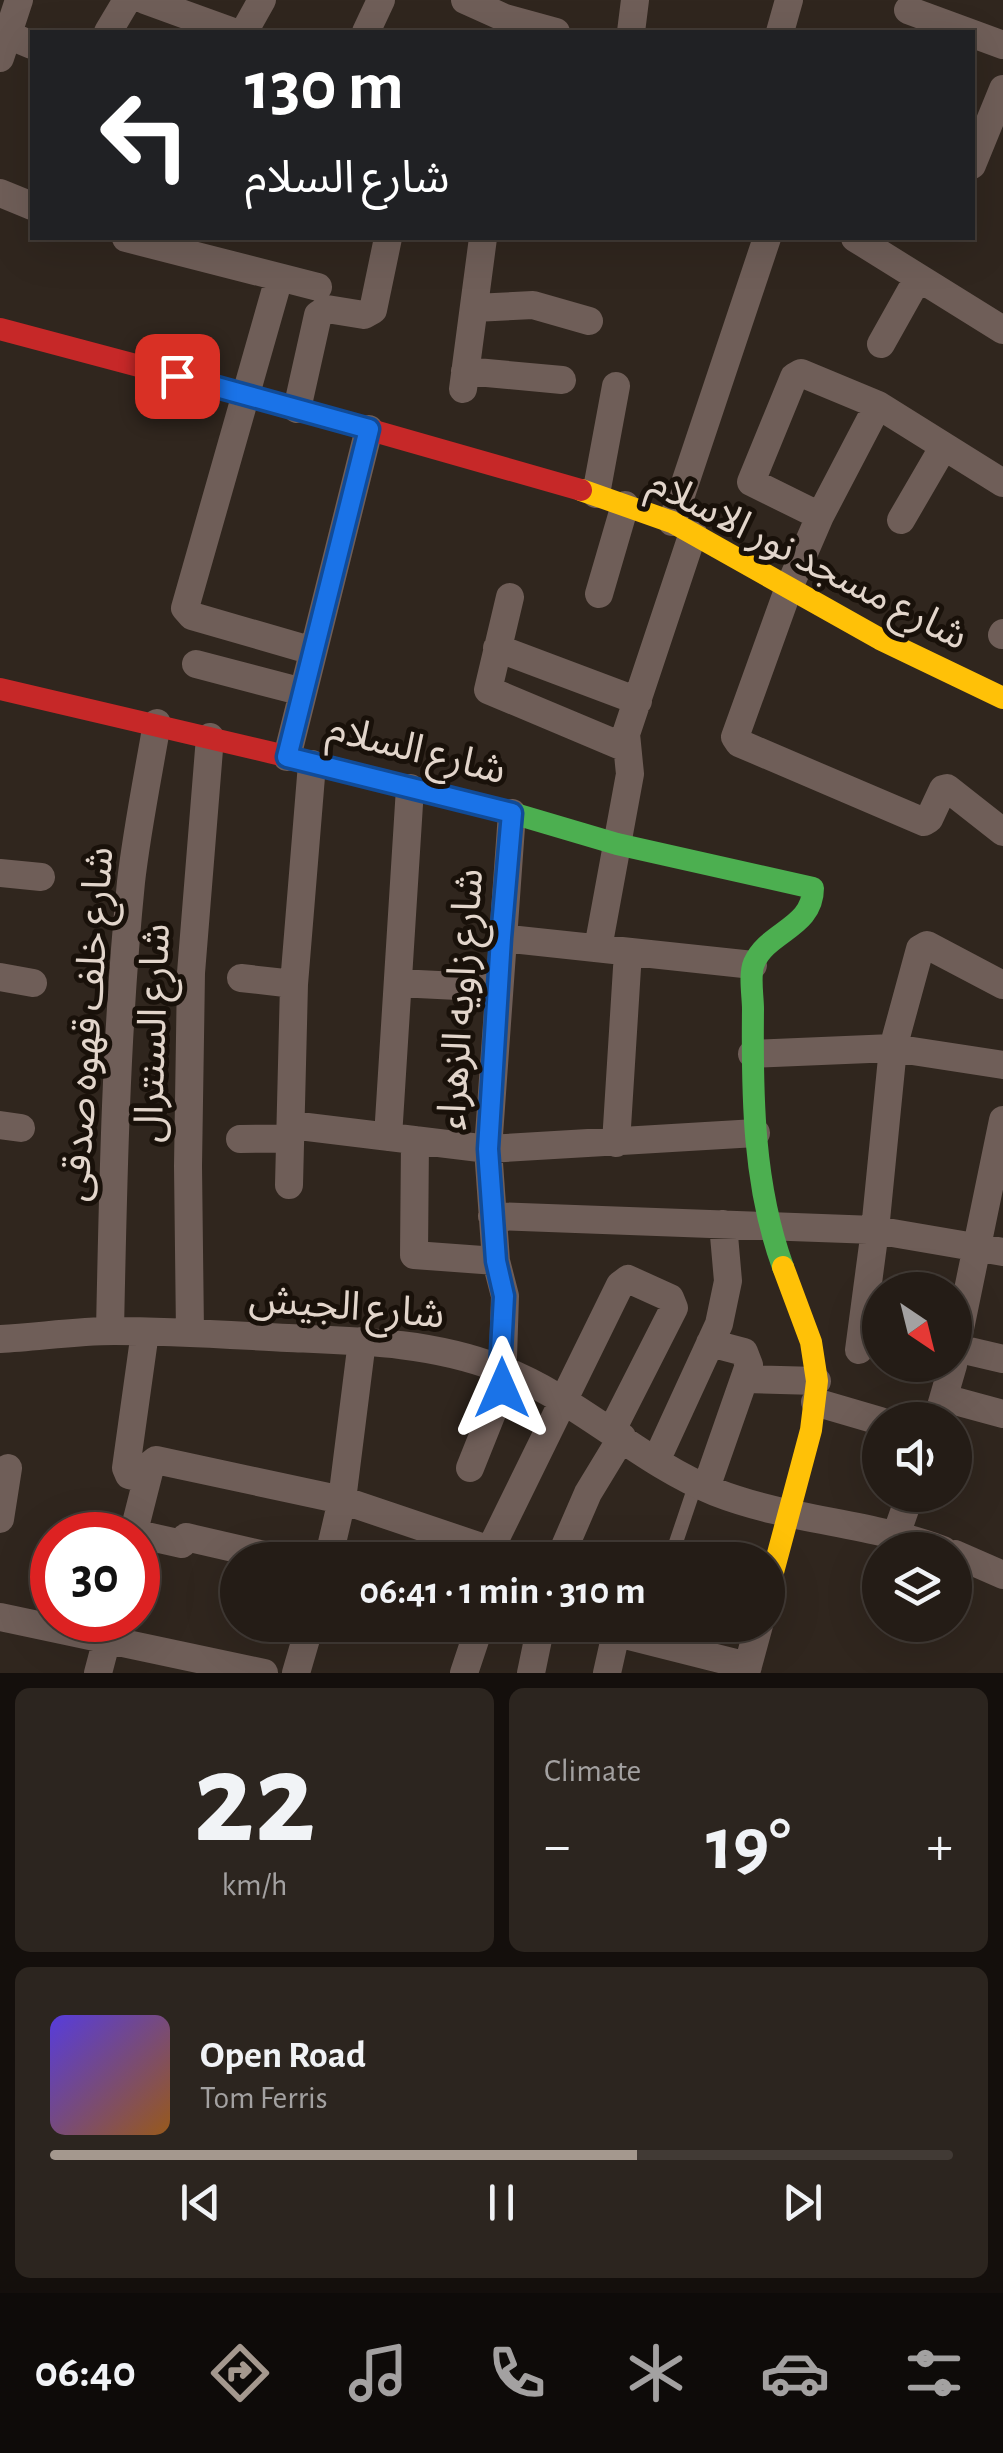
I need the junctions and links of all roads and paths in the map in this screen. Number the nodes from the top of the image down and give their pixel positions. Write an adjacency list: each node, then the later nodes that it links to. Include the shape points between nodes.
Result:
1 (19, 0): 20 (street)
2 (127, 0): 10 (street)
3 (146, 0): 11 (street)
4 (262, 0): 12 (street)
5 (381, 0): 13 (street)
6 (465, 0): 14 (street)
7 (635, 0): 15 (street)
8 (789, 0): 16 (street)
9 (907, 14): 17 (street)
10 (109, 30)
11 (228, 30)
12 (245, 30)
13 (367, 30)
14 (549, 30)
15 (631, 30)
16 (781, 30)
17 (957, 30)
18 (975, 36): 19 (street)
19 (1003, 45)
20 (13, 46)
21 (1003, 89): 22 (street)
22 (986, 151)
23 (0, 193): 24 (street)
24 (30, 205)
25 (134, 240): 30 (street)
26 (388, 240): 42 (street, via 373,310 364,315 326,309 318,315)
27 (483, 240): 33 (street)
28 (766, 240): 50 (street)
29 (858, 240): 31 (street)
30 (279, 278): 32 (street); 40 (street)
31 (918, 278): 36 (street); 37 (street)
32 (318, 286)
33 (474, 308): 34 (street, via 533,306); 38 (street, via 464,380)
34 (590, 322)
35 (0, 328): 40 (street, شارع مسجد نور الاسلام)
36 (1003, 330)
37 (881, 344)
38 (562, 380)
39 (616, 386): 46 (street)
40 (248, 395): 42 (street, شارع مسجد نور الاسلام); 55 (street, via 185,608 192,616)
41 (878, 405): 44 (street); 48 (street); 48 (street, via 804,372 794,376 750,482)
42 (297, 409): 43 (street, شارع مسجد نور الاسلام)
43 (369, 429): 46 (street, شارع مسجد نور الاسلام); 55 (street)
44 (944, 446): 45 (street); 49 (street)
45 (1003, 484)
46 (596, 494): 47 (street, شارع مسجد نور الاسلام)
47 (624, 505): 50 (street, شارع مسجد نور الاسلام); 52 (street)
48 (820, 516): 51 (street)
49 (901, 520)
50 (683, 528): 51 (street, شارع مسجد نور الاسلام); 60 (street)
51 (788, 590): 59 (street, شارع مسجد نور الاسلام); 67 (street, via 736,740 921,821 930,820 948,789)
52 (600, 594)
53 (510, 597): 54 (street)
54 (497, 648): 60 (street); 63 (street, via 488,690)
55 (314, 651): 57 (street)
56 (196, 664): 57 (street)
57 (303, 692): 64 (street)
58 (1, 696): 61 (street, شارع السلام)
59 (1003, 698)
60 (638, 701): 63 (street)
61 (157, 724): 62 (street, شارع السلام); 101 (street, شارع خلف قهوه صدقى, via 125,950)
62 (210, 737): 64 (street, شارع السلام); 103 (street, شارع السنترال, via 190,974)
63 (626, 748): 68 (street, via 631,765)
64 (300, 761): 65 (street, شارع السلام); 79 (street)
65 (410, 788): 66 (street, شارع السلام); 78 (street)
66 (512, 813): 68 (street, شارع السلام); 71 (street, شارع زاويه الزهراء)
67 (1003, 832)
68 (617, 844): 72 (street); 74 (street, شارع السلام, via 814,888 800,922 769,942)
69 (0, 872): 70 (street)
70 (40, 877)
71 (501, 938): 72 (street); 81 (street, شارع زاويه الزهراء)
72 (598, 948): 73 (street)
73 (628, 952): 74 (street); 90 (street)
74 (753, 966): 83 (street)
75 (0, 978): 77 (street)
76 (241, 978): 79 (street)
77 (33, 983)
78 (398, 983): 81 (street); 88 (street)
79 (294, 984): 86 (street)
80 (1003, 985): 82 (street, via 927,945 920,949)
81 (498, 988): 91 (street, شارع زاويه الزهراء)
82 (892, 1048): 83 (street); 84 (street); 96 (street)
83 (752, 1054): 87 (street)
84 (1001, 1059)
85 (1002, 1128): 97 (street)
86 (291, 1132): 88 (street); 89 (street); 92 (street)
87 (756, 1132): 90 (street); 95 (street)
88 (401, 1138): 91 (street); 98 (street, via 414,1255)
89 (240, 1139)
90 (616, 1143): 91 (street)
91 (488, 1149): 93 (street, شارع زاويه الزهراء)
92 (290, 1184)
93 (492, 1216): 94 (street); 98 (street, شارع زاويه الزهراء)
94 (723, 1224): 95 (street); 107 (street, via 728,1280)
95 (768, 1225): 96 (street); 106 (street)
96 (875, 1230): 97 (street); 99 (street)
97 (990, 1249): 100 (street)
98 (496, 1261): 111 (street, شارع زاويه الزهراء, via 504,1296)
99 (873, 1272)
100 (972, 1301)
101 (110, 1331): 102 (street, شارع الجيش); 104 (street, شارع الجيش)
102 (145, 1332): 103 (street, شارع الجيش); 122 (street, via 126,1468)
103 (190, 1333): 105 (street, شارع الجيش)
104 (0, 1339)
105 (362, 1341): 111 (street, شارع الجيش, via 455,1354); 124 (street)
106 (811, 1342): 108 (street); 113 (street)
107 (710, 1343): 112 (street, via 744,1352); 119 (street)
108 (862, 1350)
109 (972, 1353): 110 (street)
110 (1003, 1359)
111 (500, 1369): 114 (street, شارع الجيش); 121 (street, شارع زاويه الزهراء, via 500,1397)
112 (746, 1380): 113 (street); 123 (street)
113 (816, 1392): 116 (street); 126 (street)
114 (566, 1400): 118 (street, شارع الجيش); 118 (street, via 622,1282 670,1298 674,1308); 132 (street)
115 (972, 1412): 117 (street)
116 (862, 1413)
117 (1003, 1414)
118 (617, 1434): 119 (street, شارع الجيش); 133 (street)
119 (656, 1461): 123 (street, شارع الجيش)
120 (8, 1468): 127 (street)
121 (470, 1468)
122 (147, 1478): 124 (street, via 156,1460); 125 (street)
123 (701, 1485): 126 (street, شارع الجيش); 134 (lane)
124 (342, 1500): 130 (street); 131 (street)
125 (138, 1512)
126 (787, 1515): 128 (street, شارع الجيش); 135 (street)
127 (0, 1519)
128 (880, 1532)
129 (160, 1540): 136 (street)
130 (332, 1542)
131 (460, 1542)
132 (502, 1542)
133 (567, 1542)
134 (677, 1542)
135 (780, 1542)
136 (220, 1545)
137 (972, 1561): 138 (street)
138 (1003, 1575)
139 (0, 1618): 140 (street)
140 (30, 1621)
141 (107, 1642): 151 (street)
142 (153, 1642): 152 (street)
143 (305, 1642): 153 (street)
144 (474, 1642): 154 (street)
145 (537, 1642): 155 (street)
146 (614, 1642): 156 (street)
147 (650, 1642): 149 (street)
148 (754, 1642): 150 (street)
149 (677, 1649): 150 (street)
150 (747, 1669)
151 (98, 1673)
152 (264, 1673)
153 (296, 1673)
154 (464, 1673)
155 (531, 1673)
156 (607, 1673)

